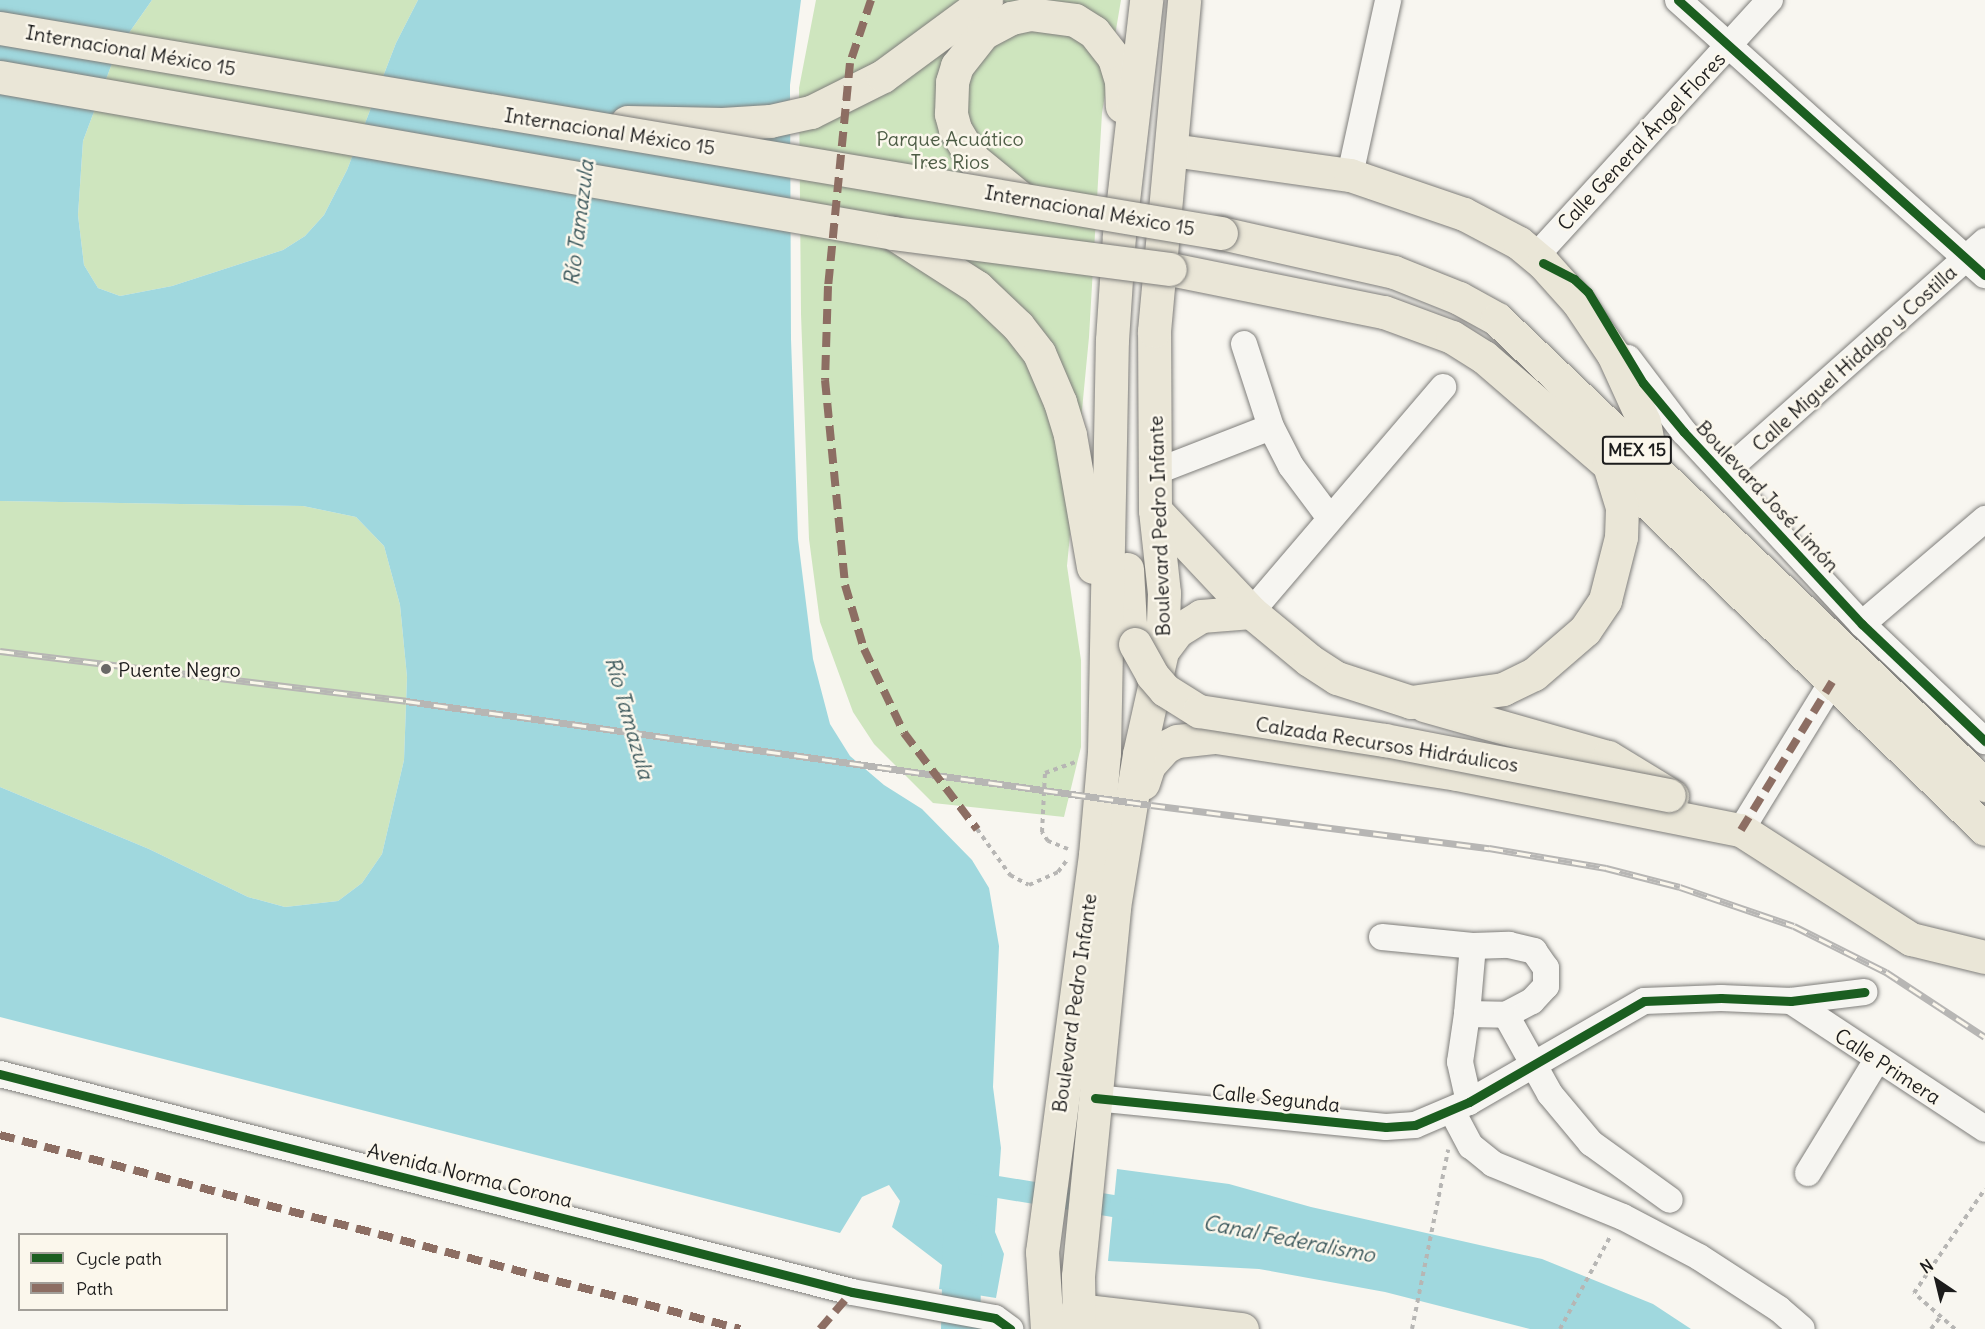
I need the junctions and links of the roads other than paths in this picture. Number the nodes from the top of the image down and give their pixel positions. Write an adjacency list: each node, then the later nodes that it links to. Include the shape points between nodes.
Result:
1 (986, 0): 10 (main road, bridge, via 883,76 811,112 770,121 722,124)
2 (1146, 0): 15 (main road, Boulevard Pedro Infante)
3 (1184, 0): 11 (main road, Boulevard Pedro Infante)
4 (1388, 0): 12 (street)
5 (1678, 0): 8 (street)
6 (1770, 0): 8 (street, Calle General Ángel Flores)
7 (0, 28): 10 (main road, Internacional México 15 / MEX 15, bridge)
8 (1731, 44): 17 (street, Calle General Ángel Flores); 18 (street)
9 (0, 76): 14 (main road, MEX 15, bridge)
10 (548, 121): 13 (main road, Internacional México 15 / MEX 15, bridge)
11 (1172, 150): 12 (main road); 26 (main road, Boulevard Pedro Infante, via 1154,331)
12 (1350, 174): 17 (main road, via 1464,214)
13 (1018, 196): 15 (main road, via 986,173 955,129 952,82 969,48 983,33 1011,18 1046,13 1063,16 1094,32 1107,46 1121,81); 25 (main road, Internacional México 15 / MEX 15, bridge, via 1332,255 1394,272 1459,298 1497,319 1537,353)
14 (893, 233): 24 (main road, MEX 15, bridge, via 1170,268 1384,312 1452,337 1484,357); 33 (main road, via 977,287 1018,326 1039,353 1070,435)
15 (1119, 235): 20 (main road, Boulevard Pedro Infante)
16 (1985, 241): 18 (street, Calle Miguel Hidalgo y Costilla)
17 (1540, 259): 25 (main road, via 1578,302 1613,354 1644,422); 27 (street, Boulevard José Limón, via 1588,292 1644,383)
18 (1964, 259): 19 (street); 27 (street, Calle Miguel Hidalgo y Costilla)
19 (1985, 275)
20 (1121, 280): 33 (main road, Boulevard Pedro Infante, via 1110,397); 34 (main road, via 1131,314 1132,356 1127,598)
21 (1244, 344): 23 (street)
22 (1443, 387): 29 (street)
23 (1271, 427): 26 (street); 29 (street, via 1291,466)
24 (1609, 465): 35 (main road, via 1622,507 1621,537 1605,600 1586,630); 36 (main road, MEX 15)
25 (1652, 465): 40 (main road, MEX 15)
26 (1155, 472): 28 (main road, Boulevard Pedro Infante)
27 (1723, 474): 32 (street, Boulevard José Limón)
28 (1155, 510): 31 (main road); 34 (main road, Boulevard Pedro Infante, via 1164,593)
29 (1329, 517): 31 (street)
30 (1985, 519): 32 (street)
31 (1251, 612): 34 (main road, via 1201,616); 37 (main road, via 1336,678)
32 (1862, 624): 39 (street, Boulevard José Limón)
33 (1105, 632): 63 (main road, Boulevard Pedro Infante, via 1104,753 1095,855 1042,1252)
34 (1149, 648): 41 (main road, Calzada Recursos Hidráulicos, bridge, via 1152,675 1166,690 1199,711 1385,740); 44 (main road, Boulevard Pedro Infante, via 1139,754)
35 (1534, 674): 37 (main road, via 1503,689); 38 (main road, via 1526,709)
36 (1832, 682): 42 (main road, MEX 15); 43 (street)
37 (1411, 702): 38 (main road, via 1494,727)
38 (1538, 734): 41 (main road, via 1626,765)
39 (1985, 741)
40 (1985, 785)
41 (1679, 799): 43 (main road, Calzada Recursos Hidráulicos)
42 (1985, 829)
43 (1741, 830): 44 (main road, Calzada Recursos Hidráulicos, via 1457,774 1264,742 1216,737 1177,741 1156,754 1149,765); 47 (main road, Calzada Recursos Hidráulicos, via 1911,939)
44 (1114, 907): 55 (main road, Boulevard Pedro Infante)
45 (1382, 937): 46 (street)
46 (1473, 946): 50 (street); 51 (street, via 1524,947 1542,959 1548,978 1542,994)
47 (1985, 957)
48 (1864, 992): 49 (street, Calle Segunda)
49 (1791, 1001): 52 (street, Calle Primera); 53 (street, Calle Segunda, via 1644,1001)
50 (1467, 1014): 51 (street); 56 (street, via 1460,1062)
51 (1506, 1015): 53 (street)
52 (1877, 1060): 57 (street, Calle Primera); 58 (street)
53 (1532, 1065): 56 (street, Calle Segunda); 59 (street, via 1550,1094 1591,1143)
54 (0, 1074): 61 (street, Avenida Norma Corona, via 840,1289)
55 (1095, 1098): 56 (street, Calle Segunda, via 1386,1127 1415,1125); 60 (main road, Boulevard Pedro Infante)
56 (1460, 1106): 64 (street, via 1472,1146 1493,1164 1623,1217 1680,1247 1779,1309)
57 (1985, 1129)
58 (1808, 1173)
59 (1670, 1200)
60 (1078, 1320): 62 (main road)
61 (1003, 1323)
62 (1224, 1328)
63 (1047, 1329)
64 (1802, 1329)

